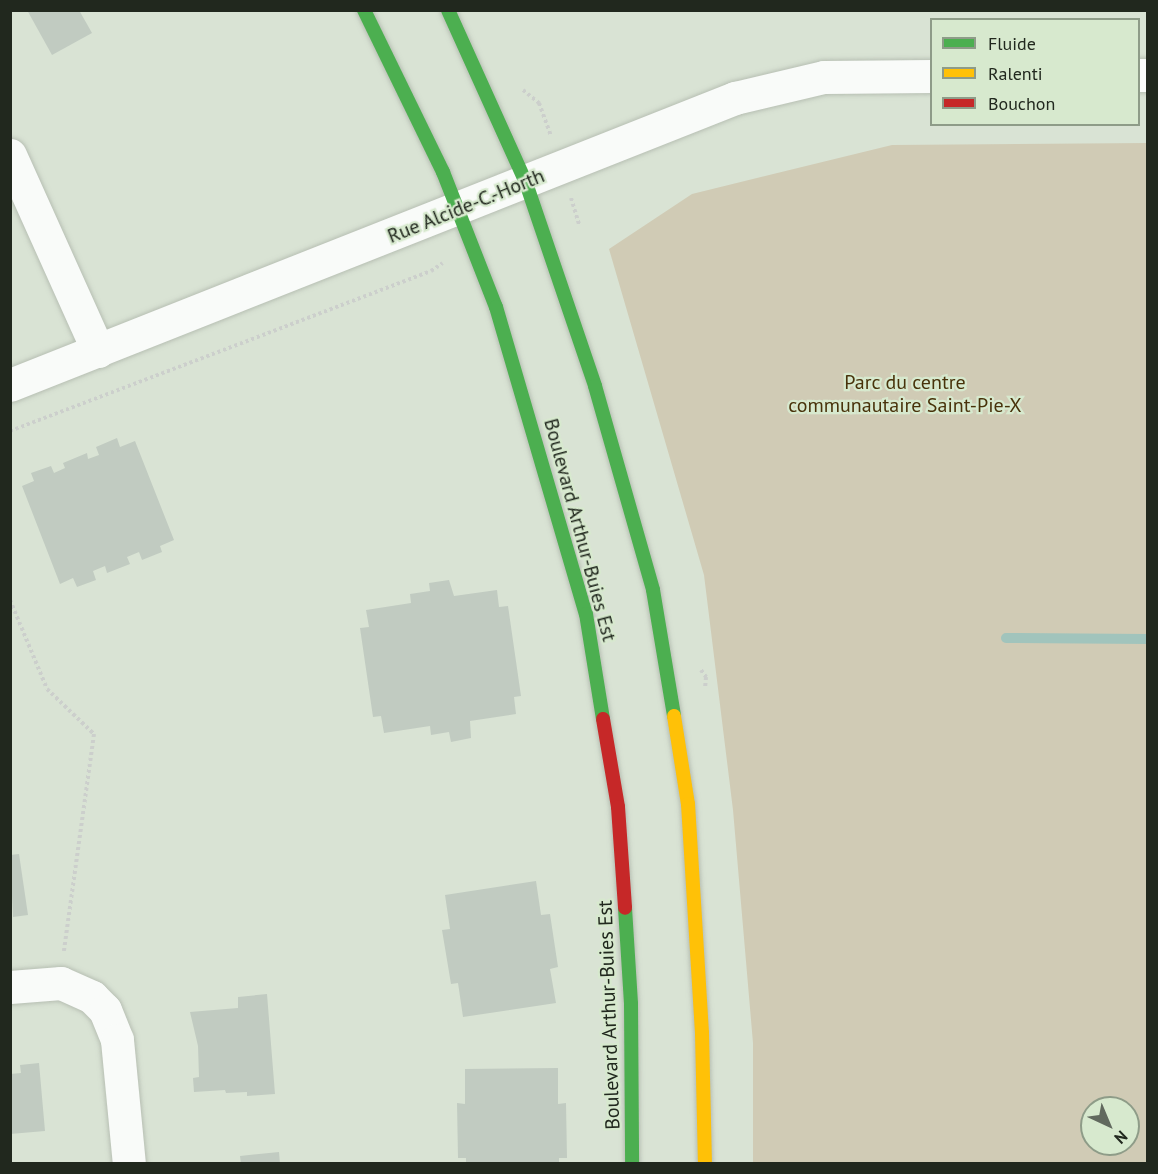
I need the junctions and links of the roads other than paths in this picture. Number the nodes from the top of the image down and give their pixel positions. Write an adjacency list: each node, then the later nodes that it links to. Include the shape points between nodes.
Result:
1 (364, 10): 6 (street, Boulevard Arthur-Buies Est)
2 (448, 10): 5 (street)
3 (930, 76): 5 (street, Rue Alcide-C.-Horth, via 824,77 735,98)
4 (10, 155): 7 (street)
5 (526, 183): 6 (street, Rue Alcide-C.-Horth); 12 (street, via 595,386 654,590 688,804 702,1033)
6 (458, 211): 7 (street, Rue Alcide-C.-Horth); 11 (street, Boulevard Arthur-Buies Est, via 496,307 586,614 618,807 631,1004)
7 (98, 351): 8 (street, Rue Alcide-C.-Horth)
8 (10, 385)
9 (10, 987): 10 (street, via 60,983 92,996 113,1024)
10 (129, 1164)
11 (633, 1164)
12 (705, 1164)

